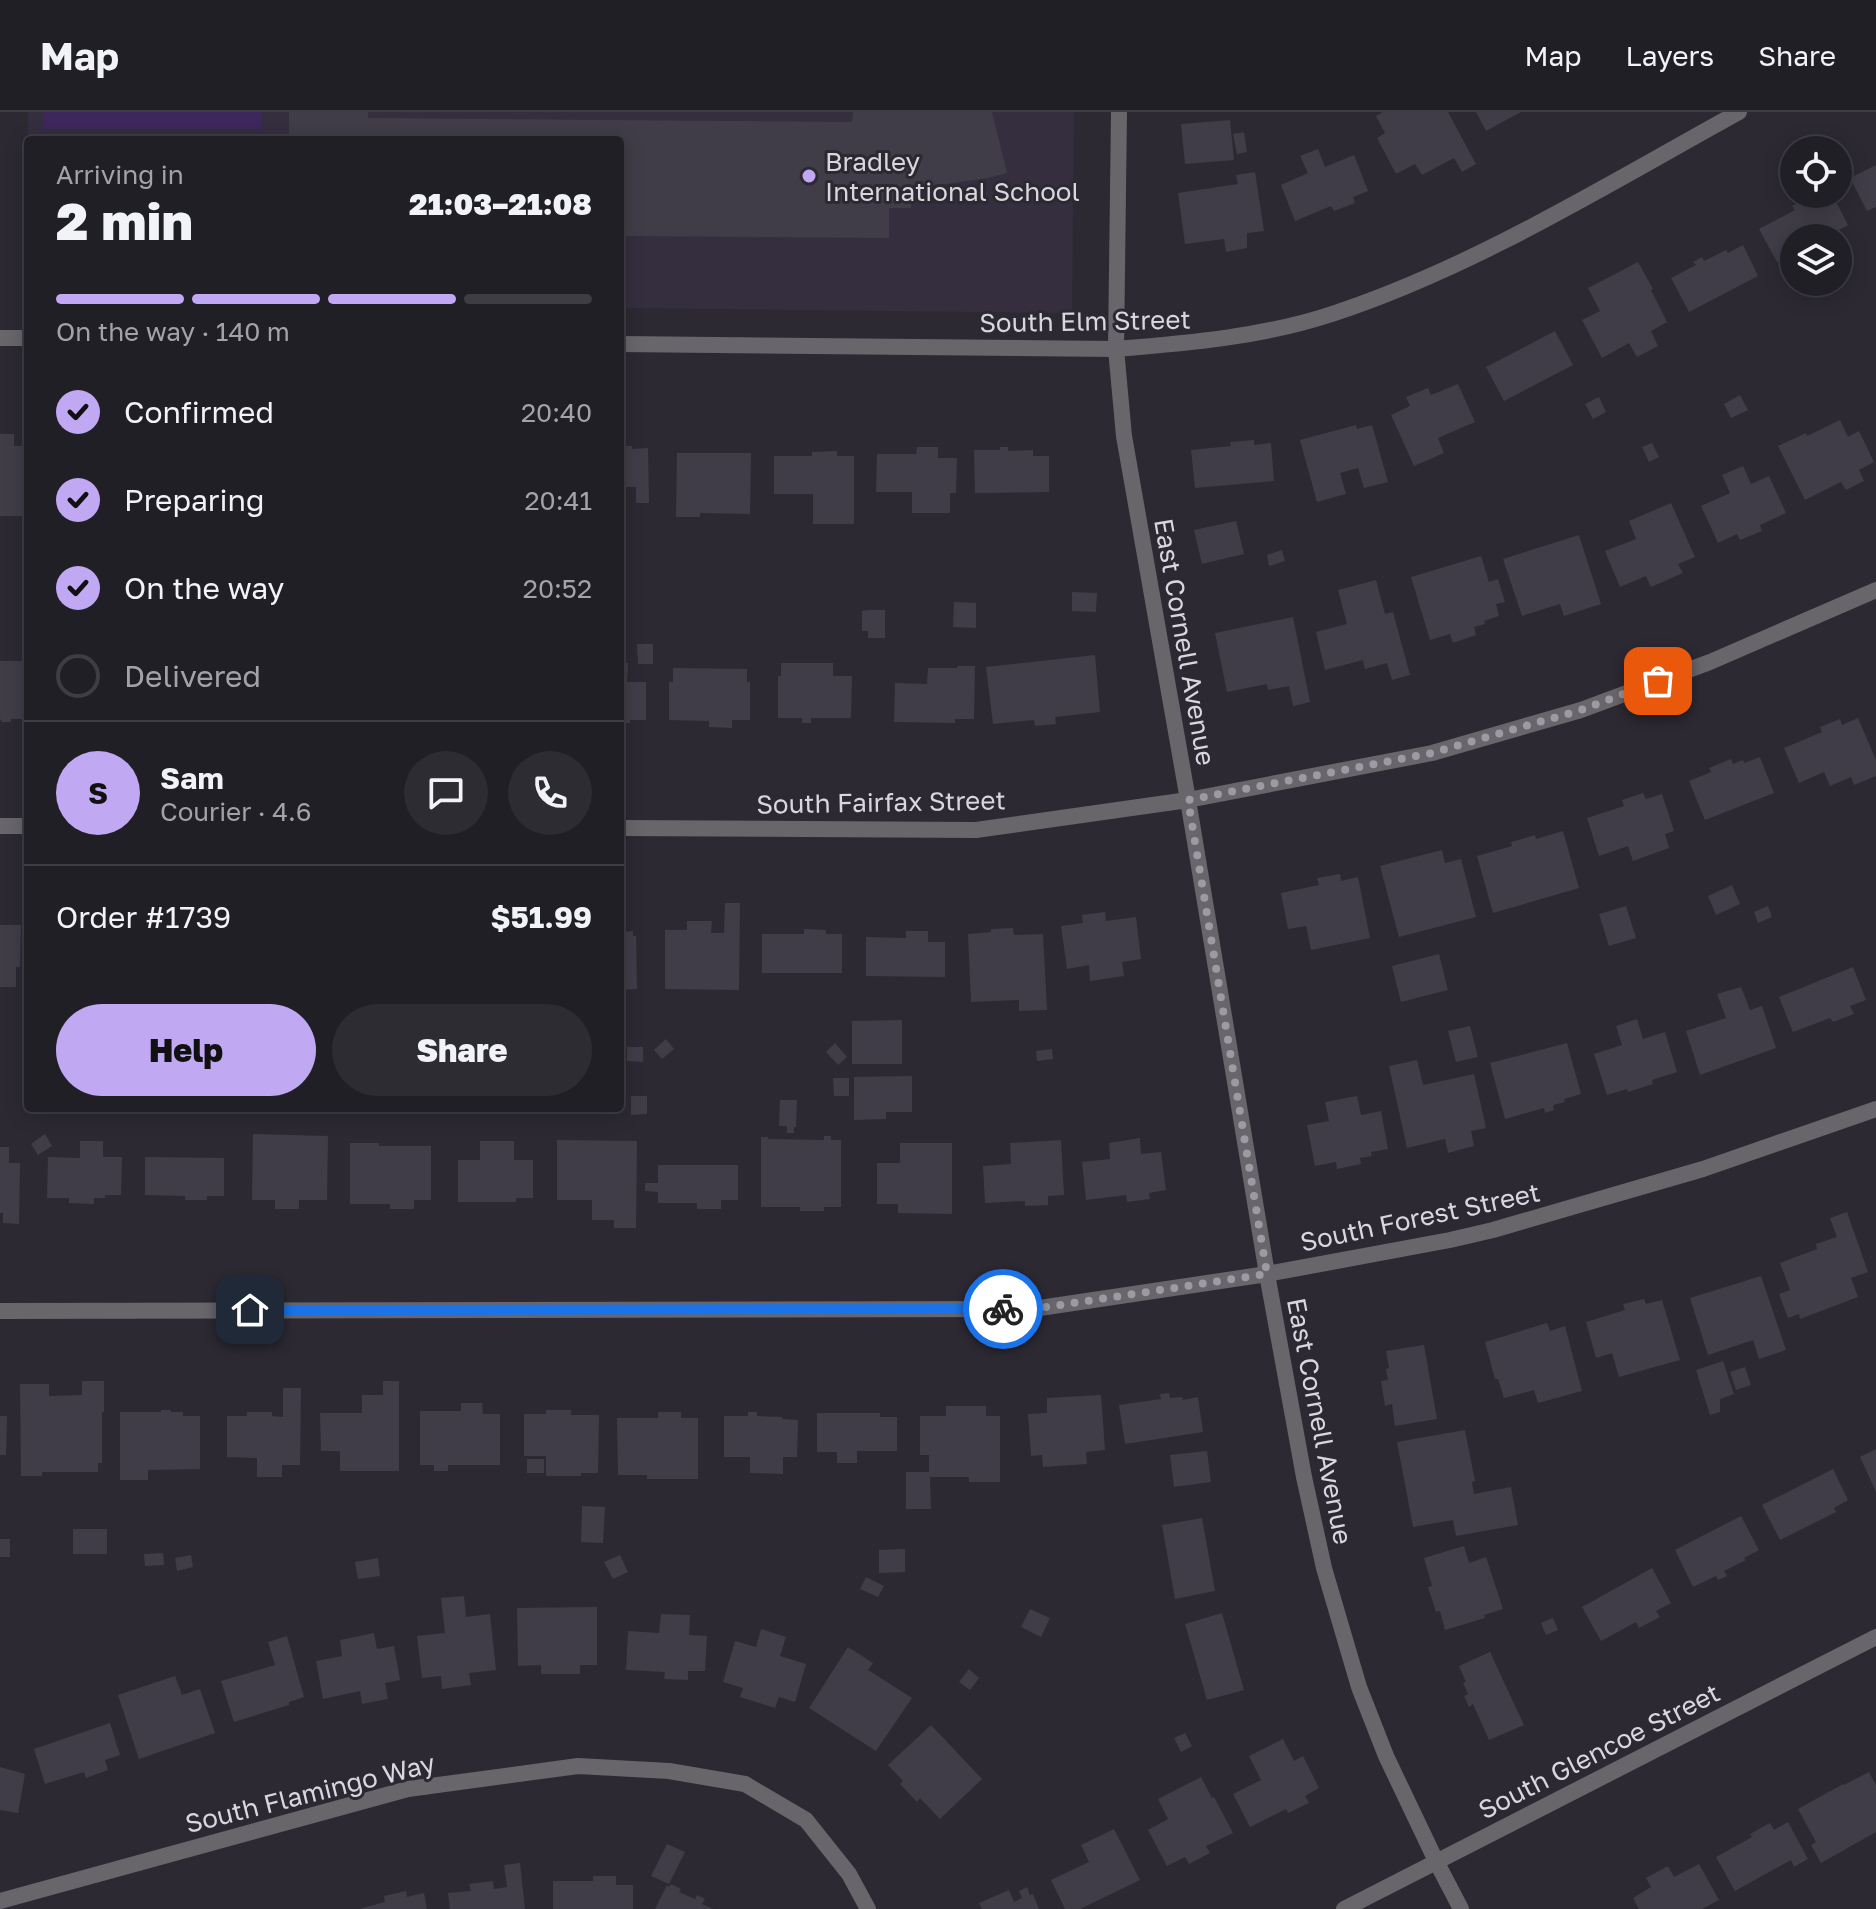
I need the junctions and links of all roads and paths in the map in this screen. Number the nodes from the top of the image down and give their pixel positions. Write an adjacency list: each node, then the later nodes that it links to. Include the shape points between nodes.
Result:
1 (1119, 112): 6 (street, East Cornell Avenue)
2 (1739, 112): 6 (street, South Elm Street, via 1498,244 1409,286 1264,332)
3 (0, 338): 4 (street)
4 (24, 338)
5 (624, 344): 6 (street, South Elm Street)
6 (1116, 349): 8 (street, East Cornell Avenue, via 1124,436)
7 (1876, 590): 8 (street, South Fairfax Street, via 1710,662 1581,710 1432,753)
8 (1188, 800): 11 (street, South Fairfax Street, via 976,830); 13 (street, East Cornell Avenue)
9 (0, 826): 10 (street)
10 (24, 826)
11 (624, 828)
12 (1876, 1109): 13 (street, South Forest Street, via 1703,1169 1536,1218 1450,1240)
13 (1267, 1274): 14 (street, South Forest Street, via 1033,1309); 16 (street, East Cornell Avenue, via 1311,1513 1341,1629 1376,1733)
14 (0, 1311)
15 (1876, 1637): 16 (street, South Glencoe Street)
16 (1436, 1861): 19 (street, South Glencoe Street); 20 (street, East Cornell Avenue)
17 (0, 1901): 18 (street, South Flamingo Way, via 408,1789 578,1766 669,1771 745,1784 806,1820 849,1874)
18 (868, 1909)
19 (1344, 1909)
20 (1461, 1909)

